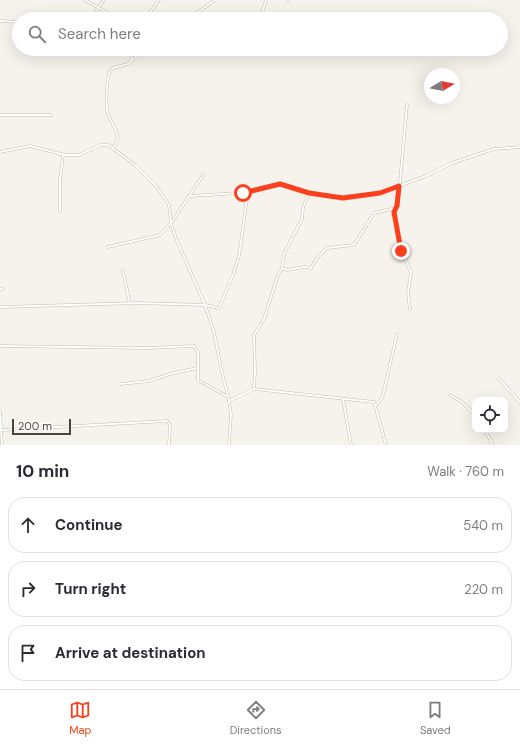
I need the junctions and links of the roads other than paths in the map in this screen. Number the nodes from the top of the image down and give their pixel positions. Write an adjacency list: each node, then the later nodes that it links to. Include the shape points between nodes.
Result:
1 (85, 0): 6 (street)
2 (104, 0): 6 (street)
3 (159, 0): 9 (street)
4 (215, 0): 10 (street)
5 (266, 0): 11 (street)
6 (100, 8): 7 (street); 8 (street)
7 (96, 12)
8 (107, 12)
9 (150, 12)
10 (198, 12)
11 (262, 12)
12 (0, 21): 13 (street)
13 (12, 22)
14 (132, 56): 16 (street)
15 (137, 56): 16 (street)
16 (131, 61): 20 (street, via 124,66 113,68 108,73 107,109 117,135)
17 (407, 105): 25 (street)
18 (0, 115): 19 (street)
19 (51, 115)
20 (113, 147): 23 (street, via 101,145 79,155); 31 (street, via 157,187 169,205)
21 (520, 147): 25 (street, via 494,149 452,163)
22 (0, 152): 23 (street, via 30,146)
23 (63, 155): 30 (street)
24 (203, 175): 28 (street)
25 (399, 186): 27 (street, via 380,193 347,197); 29 (street)
26 (248, 192): 27 (street, via 280,184); 28 (street); 36 (street, via 239,256 232,278 220,308)
27 (309, 193): 33 (street, via 300,223 284,254)
28 (190, 196): 31 (street)
29 (396, 208): 33 (street, via 374,214 354,245 327,248 311,268); 38 (street, via 394,214 400,248 411,272 408,293)
30 (60, 211)
31 (171, 224): 32 (street, via 157,237); 36 (street)
32 (108, 247)
33 (282, 268): 44 (street, via 264,319 254,338)
34 (123, 271): 35 (street)
35 (130, 304): 36 (street); 37 (street)
36 (205, 305): 46 (street, via 214,332)
37 (0, 307)
38 (410, 309)
39 (397, 334): 50 (street, via 383,395)
40 (0, 346): 41 (street, via 194,346 198,350)
41 (197, 368): 43 (street, via 149,381); 46 (street, via 199,382)
42 (499, 379): 49 (street)
43 (121, 384)
44 (253, 389): 47 (street); 48 (street)
45 (450, 395): 52 (street, via 462,402)
46 (228, 397): 48 (street)
47 (343, 399): 50 (street, via 372,402); 58 (street)
48 (229, 400): 57 (street)
49 (520, 402)
50 (376, 405): 59 (street)
51 (0, 412): 53 (street)
52 (472, 413)
53 (2, 430): 55 (street); 56 (street, via 169,421)
54 (487, 433): 60 (street)
55 (2, 445)
56 (169, 445)
57 (229, 445)
58 (351, 445)
59 (386, 445)
60 (493, 445)

